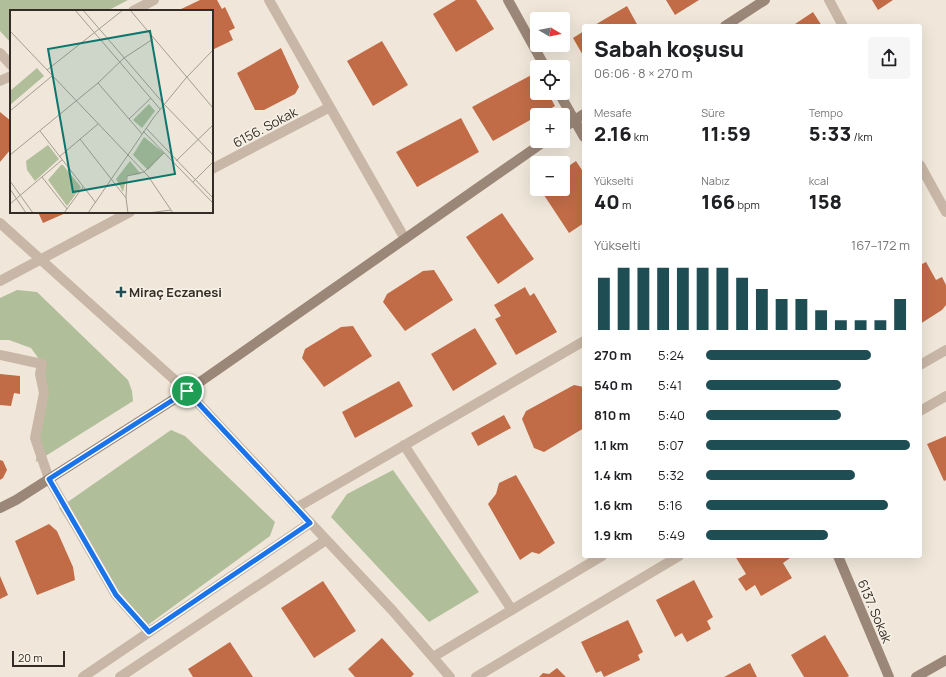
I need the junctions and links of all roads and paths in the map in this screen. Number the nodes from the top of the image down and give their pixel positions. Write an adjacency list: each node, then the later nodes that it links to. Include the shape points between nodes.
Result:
1 (154, 0): 6 (street)
2 (269, 0): 15 (street)
3 (508, 0): 10 (street)
4 (765, 0): 7 (street)
5 (829, 0): 8 (street)
6 (135, 10)
7 (729, 24)
8 (842, 24)
9 (0, 53): 11 (street)
10 (541, 60)
11 (10, 64)
12 (10, 77): 13 (street)
13 (0, 82)
14 (563, 100): 17 (street)
15 (330, 107): 21 (street, 6156. Sokak); 26 (street)
16 (582, 115): 17 (street)
17 (574, 120): 18 (street); 19 (street)
18 (570, 123)
19 (582, 134)
20 (535, 148): 26 (street)
21 (213, 168)
22 (922, 169): 23 (street)
23 (946, 212)
24 (128, 213): 27 (street)
25 (0, 223): 27 (street)
26 (405, 239): 33 (street)
27 (40, 259): 28 (street); 33 (street)
28 (0, 281)
29 (582, 342): 36 (street)
30 (946, 350): 32 (street)
31 (0, 355): 37 (street, via 42,364 40,374 44,393 35,438)
32 (922, 364)
33 (187, 391): 37 (street); 39 (street)
34 (946, 396): 35 (street)
35 (922, 410)
36 (404, 445): 39 (street); 45 (street)
37 (49, 479): 38 (street); 46 (street, via 116,595)
38 (0, 508)
39 (296, 508): 40 (street)
40 (310, 523): 41 (street); 46 (street)
41 (326, 540): 47 (street); 50 (street)
42 (599, 558): 45 (street)
43 (676, 558): 52 (street)
44 (839, 558): 53 (street, 6137. Sokak)
45 (512, 610): 47 (street)
46 (149, 632): 49 (street)
47 (433, 657): 51 (street)
48 (946, 660): 54 (street)
49 (83, 677)
50 (120, 677)
51 (450, 677)
52 (476, 677)
53 (889, 677)
54 (916, 677)

